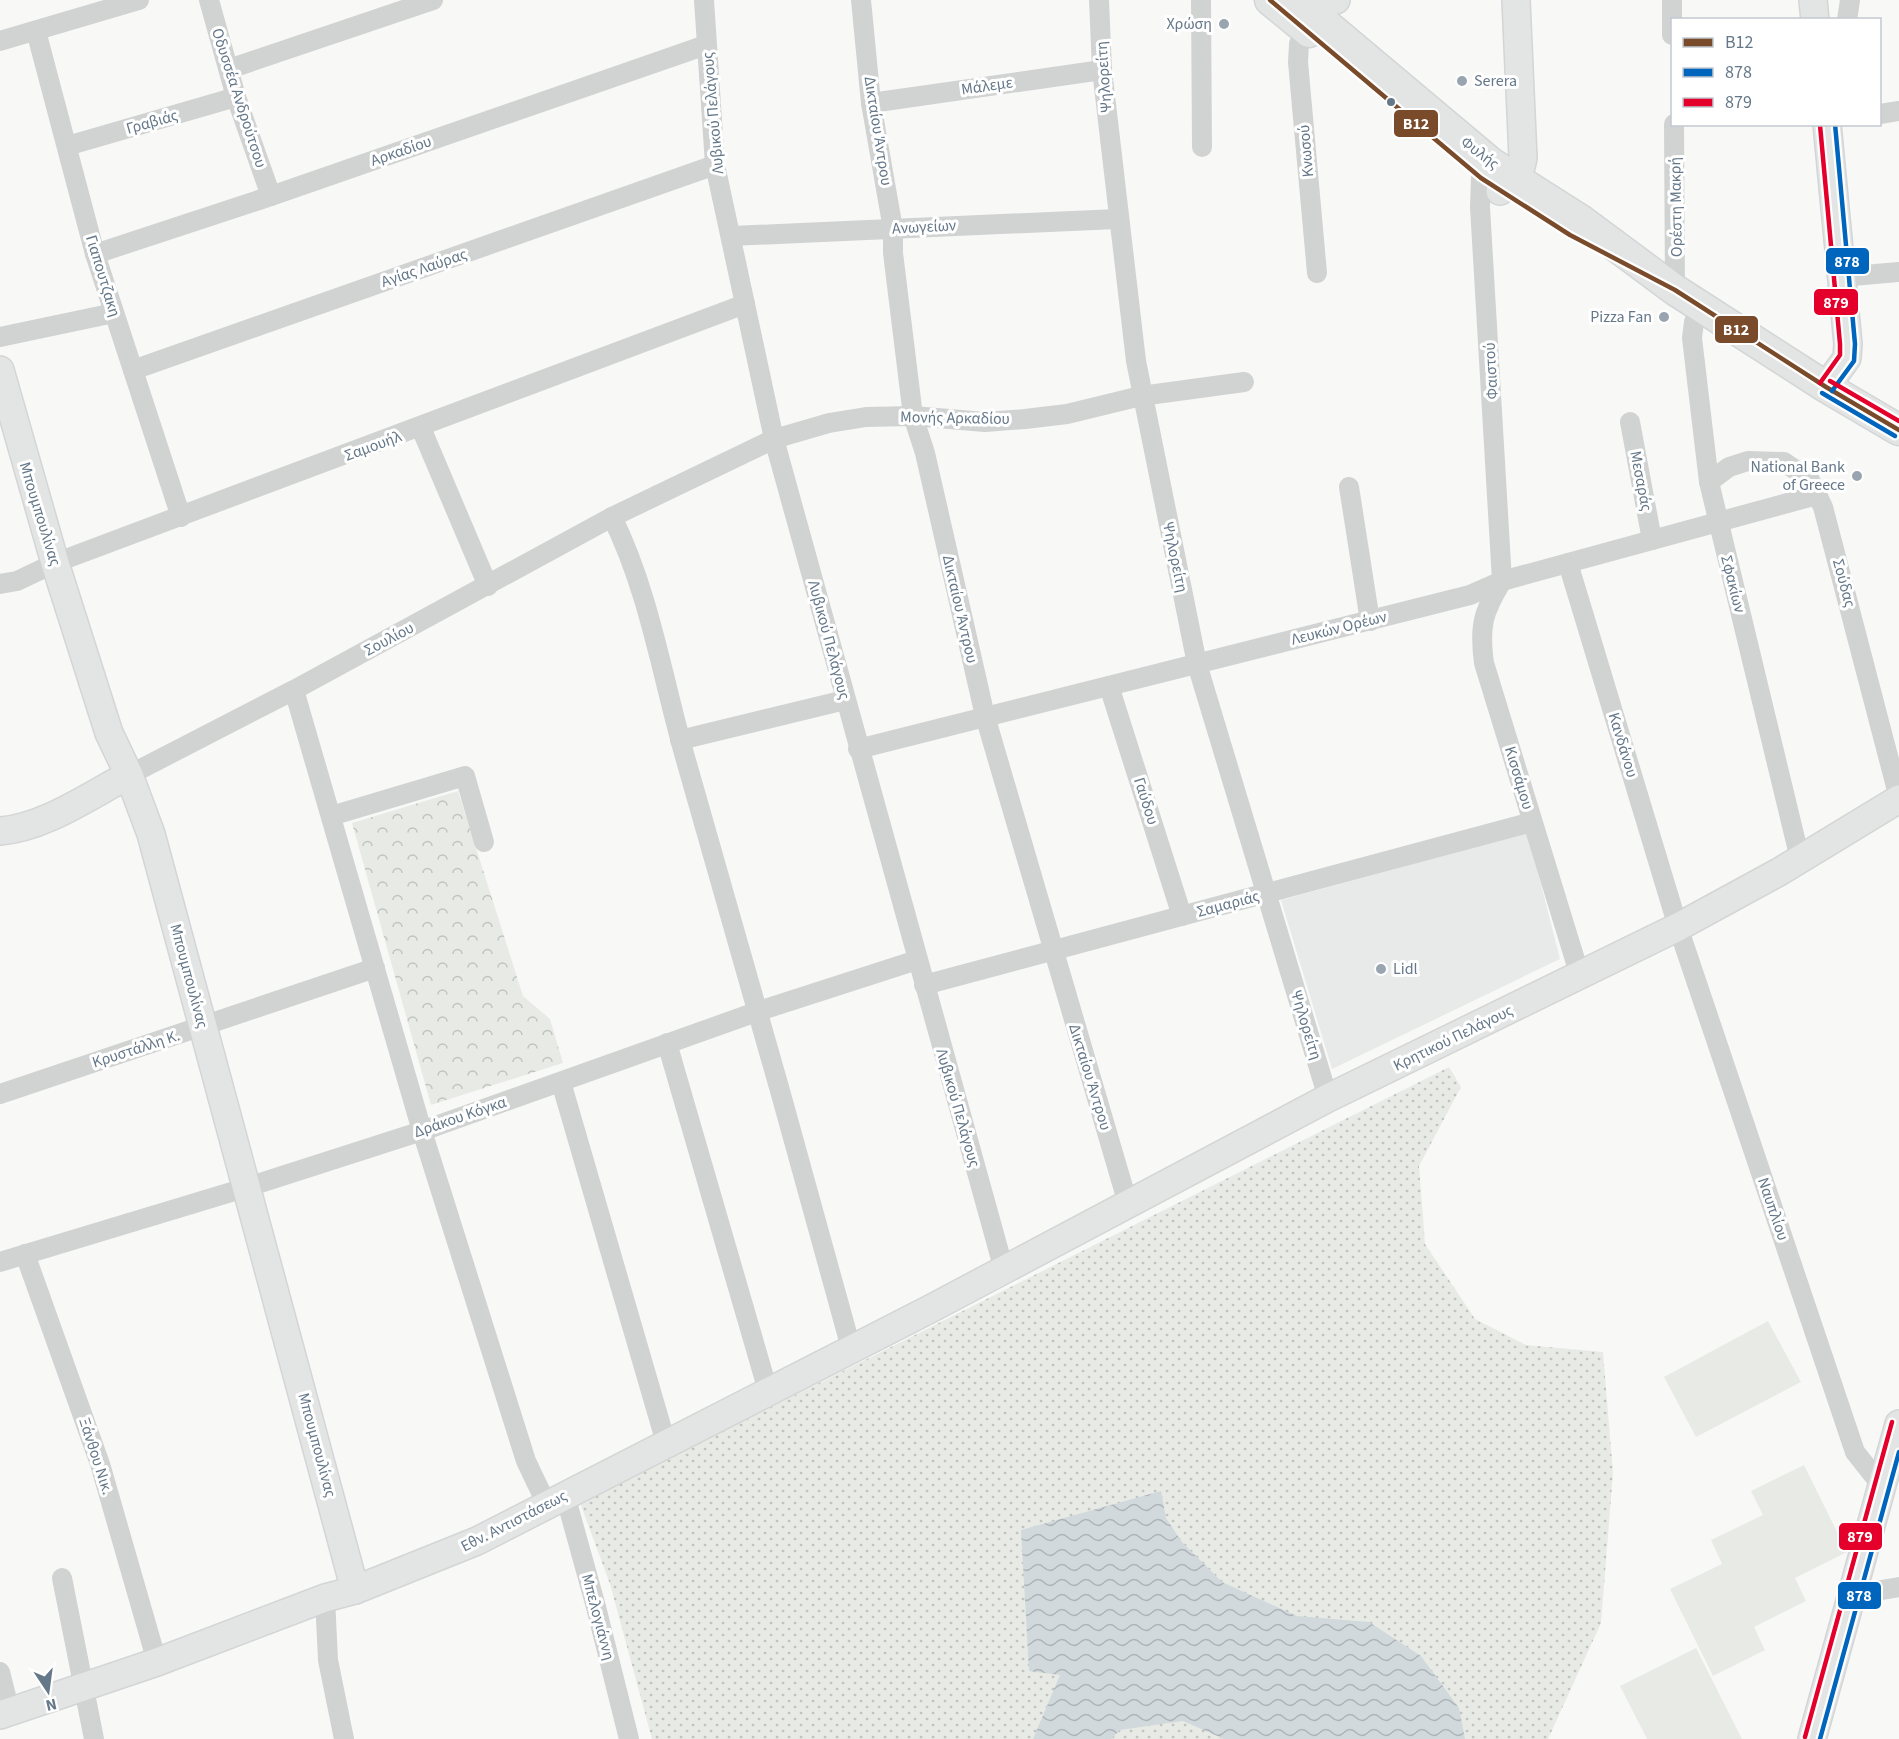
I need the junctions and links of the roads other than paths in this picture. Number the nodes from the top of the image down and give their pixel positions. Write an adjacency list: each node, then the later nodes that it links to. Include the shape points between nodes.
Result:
1 (139, 0): 18 (street)
2 (209, 0): 21 (street, Οδυσσέα Ανδρούτσου)
3 (433, 0): 21 (street)
4 (704, 0): 20 (street, Λυβικού Πελάγους)
5 (861, 0): 24 (street, Δικταίου Άντρου)
6 (1099, 0): 22 (street, Ψηλορείτη)
7 (1201, 0): 30 (street)
8 (1270, 0): 14 (main road, Φυλής)
9 (1336, 0): 14 (street)
10 (1516, 0): 32 (street, via 1523,151 1521,167)
11 (1672, 0): 15 (street)
12 (1813, 0): 16 (street)
13 (1850, 0): 17 (street)
14 (1300, 10): 32 (main road, Φυλής); 39 (street, Κνωσού, via 1298,62)
15 (1672, 18)
16 (1815, 18)
17 (1847, 18)
18 (36, 31): 19 (street); 29 (street, Γιαπουτζακη)
19 (0, 41)
20 (706, 45): 31 (street, Λυβικού Πελάγους); 33 (street, Αρκαδίου)
21 (229, 69): 23 (street, Οδυσσέα Ανδρούτσου)
22 (1102, 70): 24 (street, Μάλεμε); 34 (street, Ψηλορείτη)
23 (236, 97): 29 (street, Γραβιάς); 33 (street, Οδυσσέα Ανδρούτσου)
24 (871, 103): 35 (street, Δικταίου Άντρου)
25 (1899, 111): 26 (street)
26 (1881, 114)
27 (1674, 126): 41 (street, Ορέστη Μακρή)
28 (1827, 126): 40 (street)
29 (67, 146): 37 (street, Γιαπουτζακη)
30 (1202, 147)
31 (715, 165): 36 (street, Λυβικού Πελάγους); 47 (street, Αγίας Λαύρας)
32 (1496, 177): 41 (main road, Φυλής, via 1570,235); 66 (street, Φαιστού, via 1480,207)
33 (271, 196): 37 (street, Αρκαδίου)
34 (1117, 219): 35 (street, Ανωγείων); 50 (street, Ψηλορείτη)
35 (893, 230): 36 (street, Ανωγείων); 52 (street, Δικταίου Άντρου, via 892,252)
36 (731, 236): 42 (street, Λυβικού Πελάγους)
37 (95, 254): 44 (street, Γιαπουτζακη)
38 (1899, 272): 40 (street)
39 (1317, 273)
40 (1840, 277): 49 (street, via 1847,358)
41 (1676, 290): 43 (main road, Φυλής)
42 (745, 304): 54 (street, Σαμουήλ); 56 (street, Λυβικού Πελάγους)
43 (1702, 306): 49 (main road, Φυλής); 57 (street, Σφακίων, via 1692,338)
44 (114, 313): 45 (street); 47 (street, Γιαπουτζακη)
45 (0, 337)
46 (0, 370): 51 (street, Μπουμπουλίνας)
47 (133, 370): 61 (street, Γιαπουτζακη)
48 (1244, 382): 50 (street, Μονής Αρκαδίου)
49 (1826, 387): 55 (main road, Φυλής)
50 (1141, 396): 52 (street, Μονής Αρκαδίου, via 1066,414 985,422); 70 (street, Ψηλορείτη)
51 (5, 412): 65 (street, Μπουμπουλίνας)
52 (913, 416): 56 (street, Μονής Αρκαδίου, via 829,423); 74 (street, Δικταίου Άντρου, via 925,453)
53 (1630, 422): 63 (street, Μεσαράς)
54 (421, 428): 61 (street, Σαμουήλ); 68 (street)
55 (1899, 430)
56 (774, 439): 60 (street, Σουλίου); 73 (street, Λυβικού Πελάγους)
57 (1708, 482): 59 (street, Σούδας, via 1729,467 1748,461 1784,462 1810,480); 62 (street, Σφακίων)
58 (1349, 487): 69 (street)
59 (1817, 495): 62 (street, Λευκών Ορέων); 78 (street, Σούδας)
60 (612, 517): 68 (street, Σουλίου); 75 (street, via 630,552)
61 (181, 518): 65 (street, Σαμουήλ)
62 (1718, 523): 63 (street, Λευκών Ορέων); 83 (street, Σφακίων)
63 (1652, 540): 64 (street, Λευκών Ορέων)
64 (1568, 562): 66 (street, Λευκών Ορέων); 86 (street, Κανδάνου)
65 (55, 563): 67 (street, Σαμουήλ); 77 (street, Μπουμπουλίνας, via 109,733)
66 (1502, 581): 69 (street, Λευκών Ορέων, via 1470,595); 80 (street, Κισσάμου, via 1488,603 1480,634 1484,663)
67 (0, 584)
68 (488, 586): 72 (street, Σουλίου)
69 (1370, 621): 70 (street, Λευκών Ορέων)
70 (1197, 664): 71 (street, Λευκών Ορέων); 84 (street, Ψηλορείτη)
71 (1109, 686): 74 (street, Λευκών Ορέων); 85 (street, Γαύδου)
72 (294, 690): 77 (street, Σουλίου); 79 (street, Μπελογιάννη)
73 (845, 700): 75 (street); 76 (street, Λυβικού Πελάγους)
74 (985, 716): 76 (street, Λευκών Ορέων); 87 (street, Δικταίου Άντρου)
75 (680, 740): 92 (street)
76 (858, 749): 88 (street, Λυβικού Πελάγους)
77 (129, 775): 81 (street, Σουλίου, via 49,816); 93 (street, Μπουμπουλίνας, via 151,834)
78 (1899, 798): 83 (street, Κρητικού Πελάγους)
79 (331, 816): 82 (street, via 465,776); 89 (street, Μπελογιάννη)
80 (1532, 822): 84 (street, Σαμαριάς); 90 (street, Κισσάμου)
81 (0, 831)
82 (484, 842)
83 (1800, 859): 86 (street, Κρητικού Πελάγους)
84 (1265, 894): 85 (street, Σαμαριάς); 97 (street, Ψηλορείτη)
85 (1182, 916): 87 (street, Σαμαριάς)
86 (1678, 927): 90 (street, Κρητικού Πελάγους); 108 (street, Ναυπλίου, via 1854,1452 1874,1476)
87 (1052, 951): 91 (street, Σαμαριάς); 100 (street, Δικταίου Άντρου)
88 (917, 960): 91 (street, Λυβικού Πελάγους); 92 (street, Δράκου Κόγκα)
89 (375, 968): 93 (street, Κρυστάλλη Κ.); 98 (street, Μπελογιάννη)
90 (1580, 976): 97 (street, Κρητικού Πελάγους)
91 (924, 985): 103 (street, Λυβικού Πελάγους)
92 (759, 1011): 94 (street, Δράκου Κόγκα); 104 (street)
93 (202, 1027): 96 (street, Κρυστάλλη Κ.); 99 (street, Μπουμπουλίνας)
94 (667, 1043): 95 (street, Δράκου Κόγκα); 105 (street)
95 (561, 1082): 98 (street, Δράκου Κόγκα); 107 (street)
96 (0, 1094)
97 (1328, 1098): 100 (street, Κρητικού Πελάγους)
98 (422, 1131): 99 (street, Δράκου Κόγκα); 109 (street, Μπελογιάννη, via 526,1461)
99 (248, 1187): 101 (street, Δράκου Κόγκα); 112 (street, Μπουμπουλίνας)
100 (1128, 1204): 103 (street, Κρητικού Πελάγους)
101 (25, 1254): 102 (street, Δράκου Κόγκα); 115 (street, Ξάνθου Νικ., via 100,1464)
102 (0, 1262)
103 (1004, 1270): 104 (street, Εθν. Αντιστάσεως)
104 (851, 1348): 105 (street, Εθν. Αντιστάσεως)
105 (768, 1391): 107 (street, Εθν. Αντιστάσεως)
106 (1899, 1427): 108 (street)
107 (666, 1443): 109 (street, Εθν. Αντιστάσεως)
108 (1884, 1479): 113 (street)
109 (556, 1500): 112 (street, Εθν. Αντιστάσεως, via 451,1552); 121 (street, Μπελογιάννη, via 597,1607)
110 (62, 1578): 117 (street)
111 (1899, 1587): 113 (street)
112 (355, 1590): 114 (street, Εθν. Αντιστάσεως)
113 (1852, 1595): 122 (street)
114 (325, 1598): 115 (street, Εθν. Αντιστάσεως); 120 (street, via 328,1660)
115 (157, 1662): 117 (street, Εθν. Αντιστάσεως)
116 (0, 1672): 118 (street)
117 (84, 1687): 118 (street, Εθν. Αντιστάσεως); 119 (street)
118 (5, 1714)
119 (94, 1739)
120 (344, 1739)
121 (629, 1739)
122 (1812, 1739)

